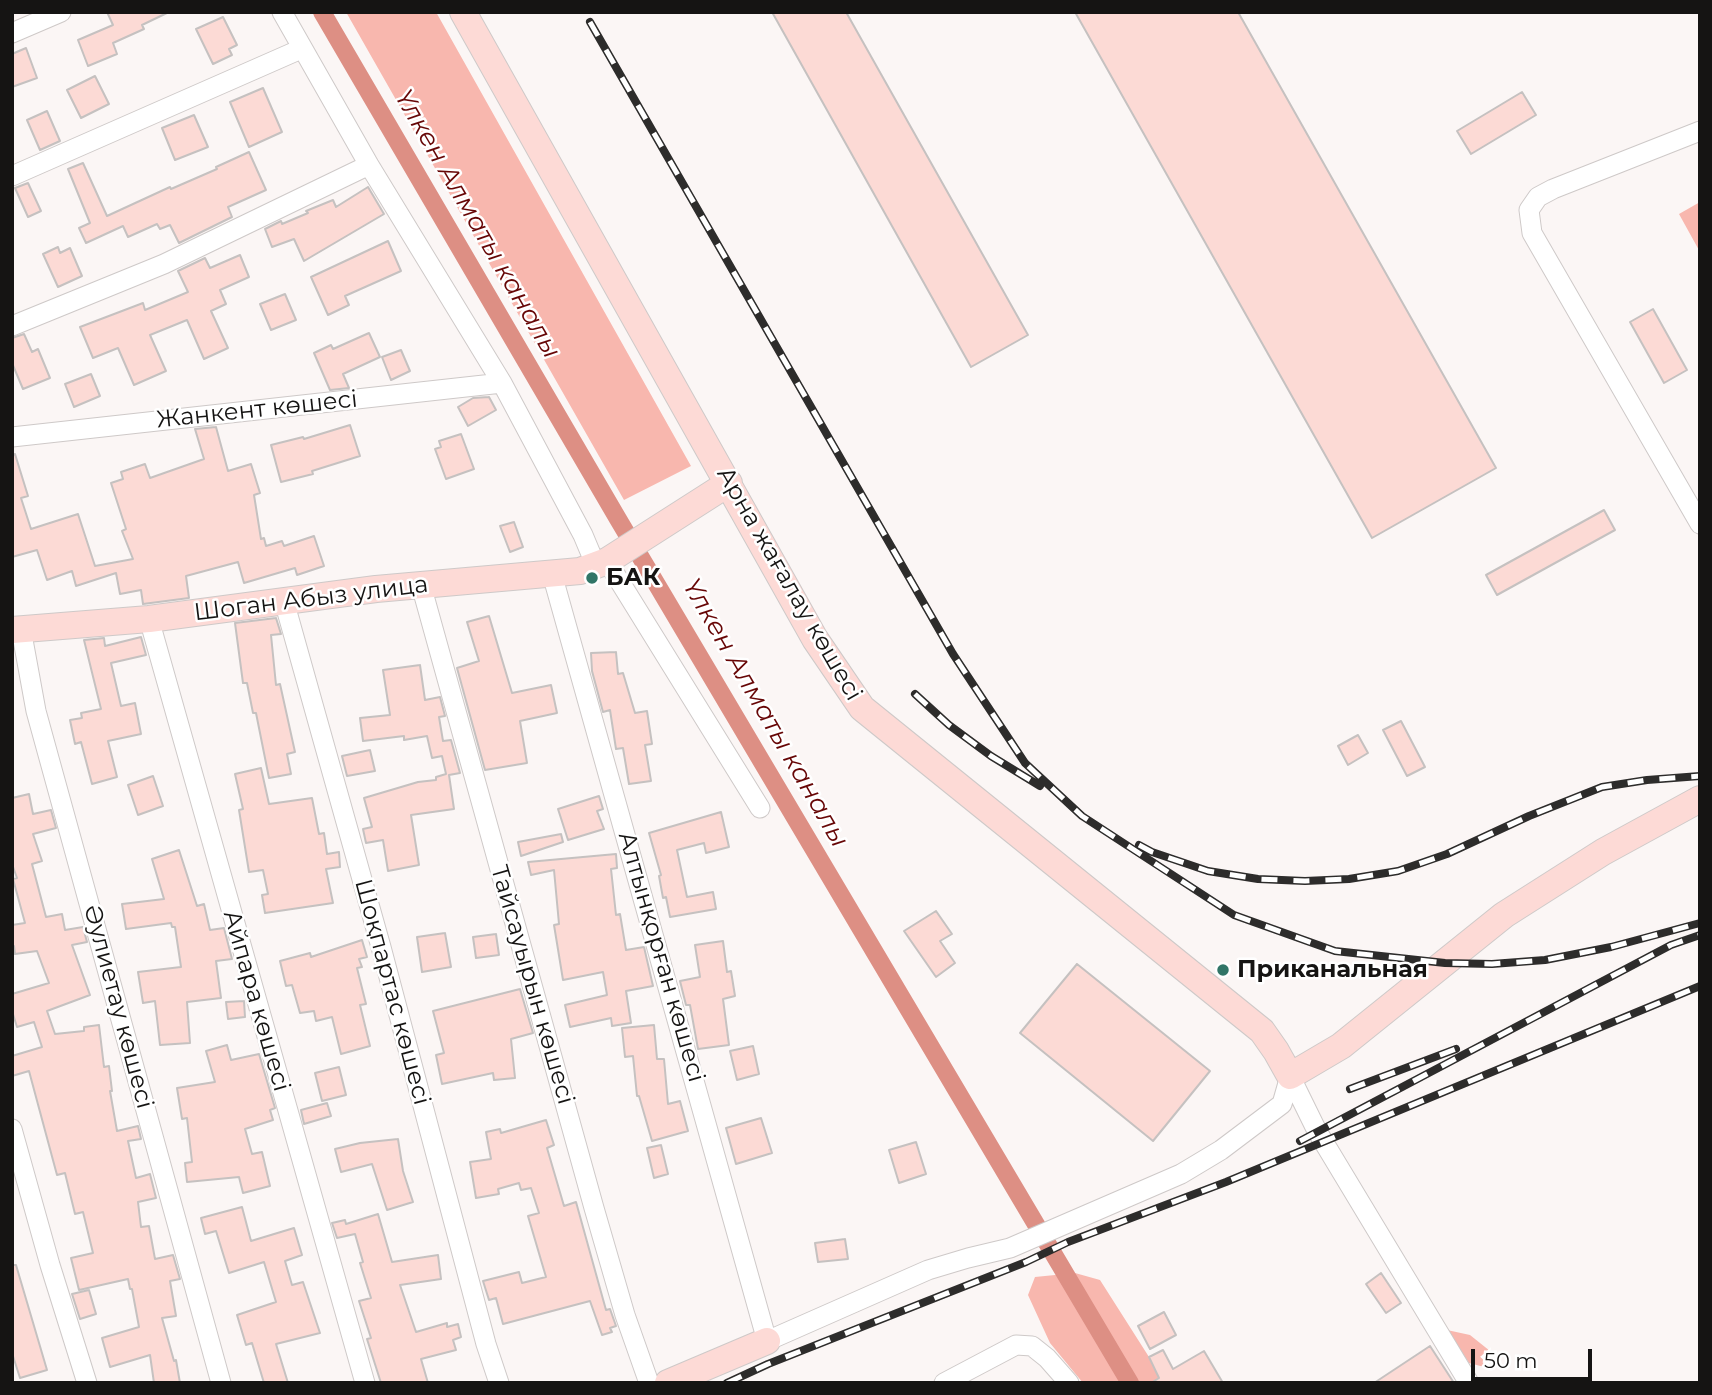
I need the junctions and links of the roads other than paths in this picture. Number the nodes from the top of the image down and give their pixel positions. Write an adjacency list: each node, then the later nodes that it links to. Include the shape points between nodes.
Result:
1 (61, 12): 4 (street)
2 (282, 12): 5 (street)
3 (463, 12): 12 (street, Арна жағалау көшесі)
4 (12, 33)
5 (301, 49): 7 (street); 8 (street)
6 (1700, 131): 13 (street, via 1553,189 1538,197 1529,210 1532,233)
7 (369, 165): 9 (street, via 164,264); 10 (street)
8 (12, 176)
9 (12, 326)
10 (502, 383): 11 (street, Жанкент көшесі); 14 (street)
11 (12, 437)
12 (729, 483): 14 (street); 22 (street, Арна жағалау көшесі, via 815,639 862,708 1262,1031)
13 (1700, 524)
14 (602, 564): 15 (street, Шоган Абыз улица); 21 (street)
15 (552, 573): 16 (street, Шоган Абыз улица); 24 (street, Алтынқорған көшесі)
16 (421, 585): 17 (street, Шоган Абыз улица); 29 (street, Тайсауырын көшесі, via 590,1194)
17 (284, 601): 18 (street, Шоган Абыз улица); 28 (street, Шоқпартас көшесі)
18 (149, 619): 19 (street, Шоган Абыз улица); 27 (street, Айпара көшесі)
19 (16, 630): 26 (street, Әулиетау көшесі)
20 (1700, 799): 22 (street, via 1603,852 1504,915 1341,1046)
21 (760, 808)
22 (1290, 1076): 24 (street, via 1282,1104 1181,1174 1010,1248 928,1270); 33 (street, Арна жағалау көшесі, via 1323,1140)
23 (12, 1129): 25 (street)
24 (767, 1341): 30 (street)
25 (87, 1383)
26 (221, 1383)
27 (365, 1383)
28 (499, 1383)
29 (649, 1383)
30 (667, 1383)
31 (944, 1383): 32 (street, via 1016,1345 1032,1346)
32 (1069, 1383)
33 (1469, 1383)

